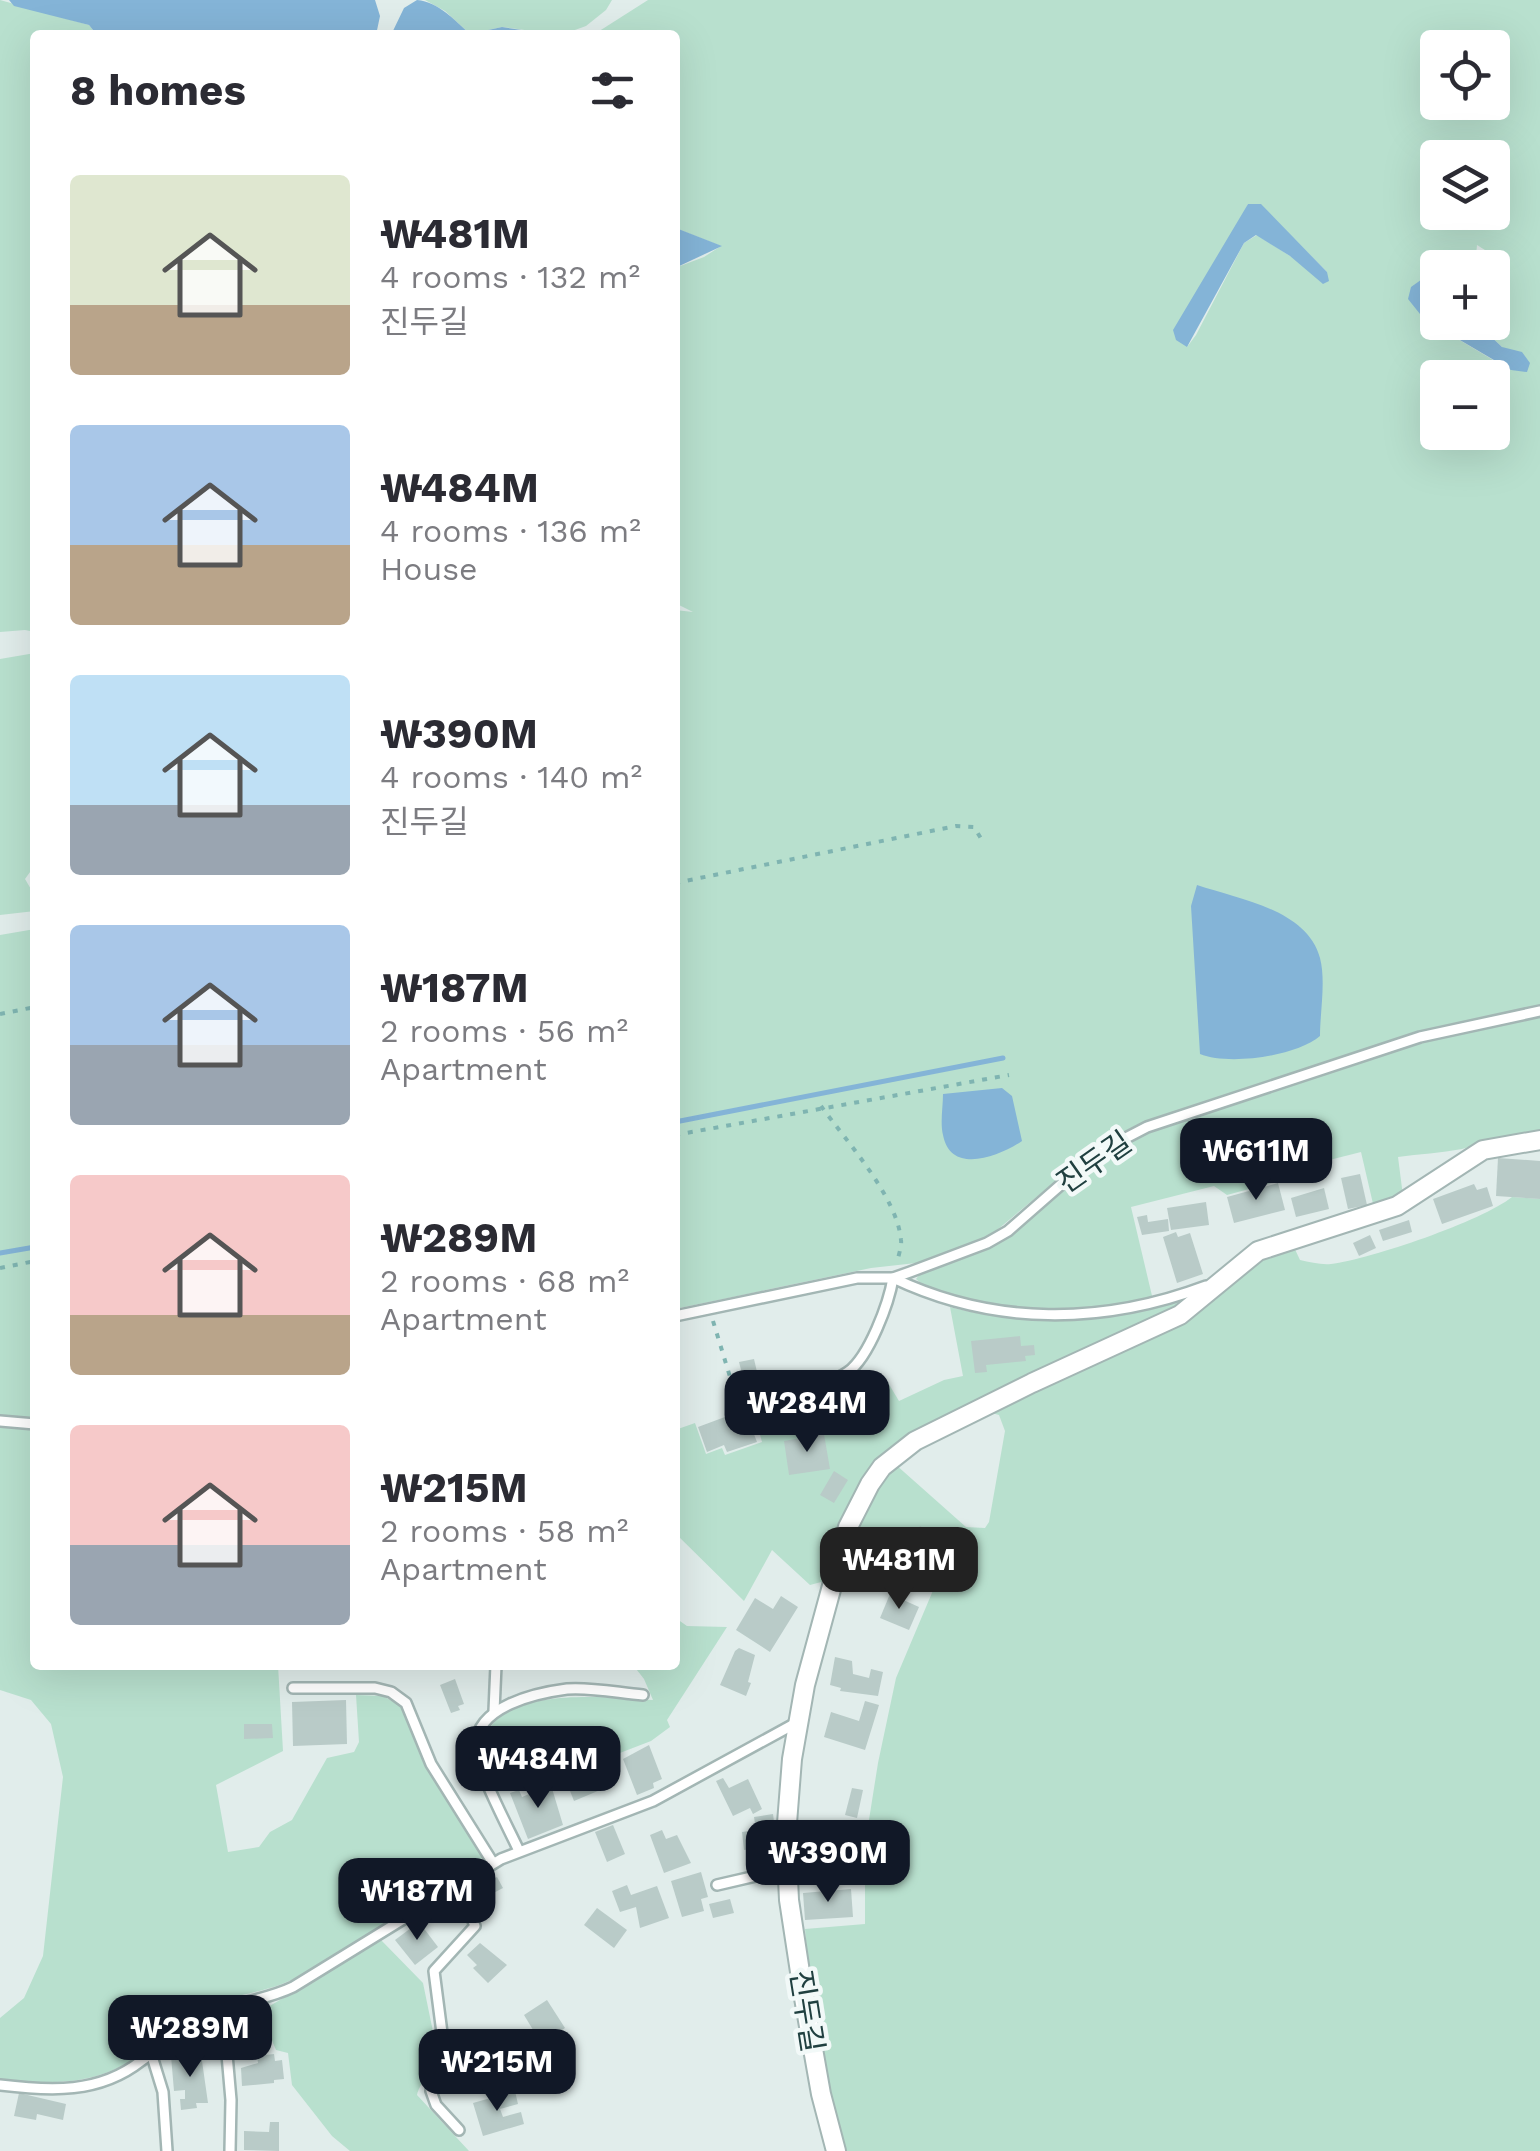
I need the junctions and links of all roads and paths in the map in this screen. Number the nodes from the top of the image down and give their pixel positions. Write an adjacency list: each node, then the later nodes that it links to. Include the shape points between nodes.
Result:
1 (982, 840): 2 (path, via 974,826 956,826)
2 (680, 882)
3 (30, 1008): 5 (path)
4 (1540, 1011): 13 (lane, 진두길, via 1420,1037 1147,1127 1097,1153 1008,1231)
5 (0, 1014)
6 (1009, 1074): 7 (path)
7 (822, 1106): 8 (path); 13 (path, via 891,1210 901,1241)
8 (680, 1134)
9 (1540, 1140): 12 (street, 진두길, via 1471,1155 1397,1206 1277,1242)
10 (30, 1262): 11 (path)
11 (0, 1268)
12 (1227, 1277): 13 (lane, 진두길, via 1128,1310 1068,1315 961,1305); 24 (street, 진두길, via 1169,1322 943,1426 882,1467 848,1528)
13 (894, 1278): 14 (lane, 진두길, via 857,1278); 16 (lane, via 857,1363)
14 (710, 1308): 15 (lane, 진두길); 17 (path)
15 (680, 1315)
16 (810, 1389)
17 (738, 1402)
18 (0, 1422): 19 (lane)
19 (30, 1424)
20 (496, 1670): 23 (lane)
21 (294, 1688): 26 (lane, via 374,1688 406,1703 431,1764)
22 (644, 1695): 23 (lane, via 567,1690)
23 (494, 1711): 25 (lane, via 479,1730 476,1748)
24 (796, 1723): 25 (lane, via 653,1800); 27 (street, 진두길)
25 (519, 1851): 26 (lane)
26 (494, 1864): 29 (lane)
27 (786, 1869): 28 (lane); 36 (street, 진두길, via 814,2056)
28 (716, 1885)
29 (452, 1889): 30 (lane, via 292,1987); 33 (lane, via 475,1926 434,1971 446,2064 431,2091)
30 (223, 2009): 31 (lane); 35 (lane)
31 (151, 2053): 32 (lane, via 95,2085); 34 (lane, via 163,2092)
32 (0, 2085)
33 (459, 2130)
34 (167, 2151)
35 (230, 2151)
36 (836, 2151)

